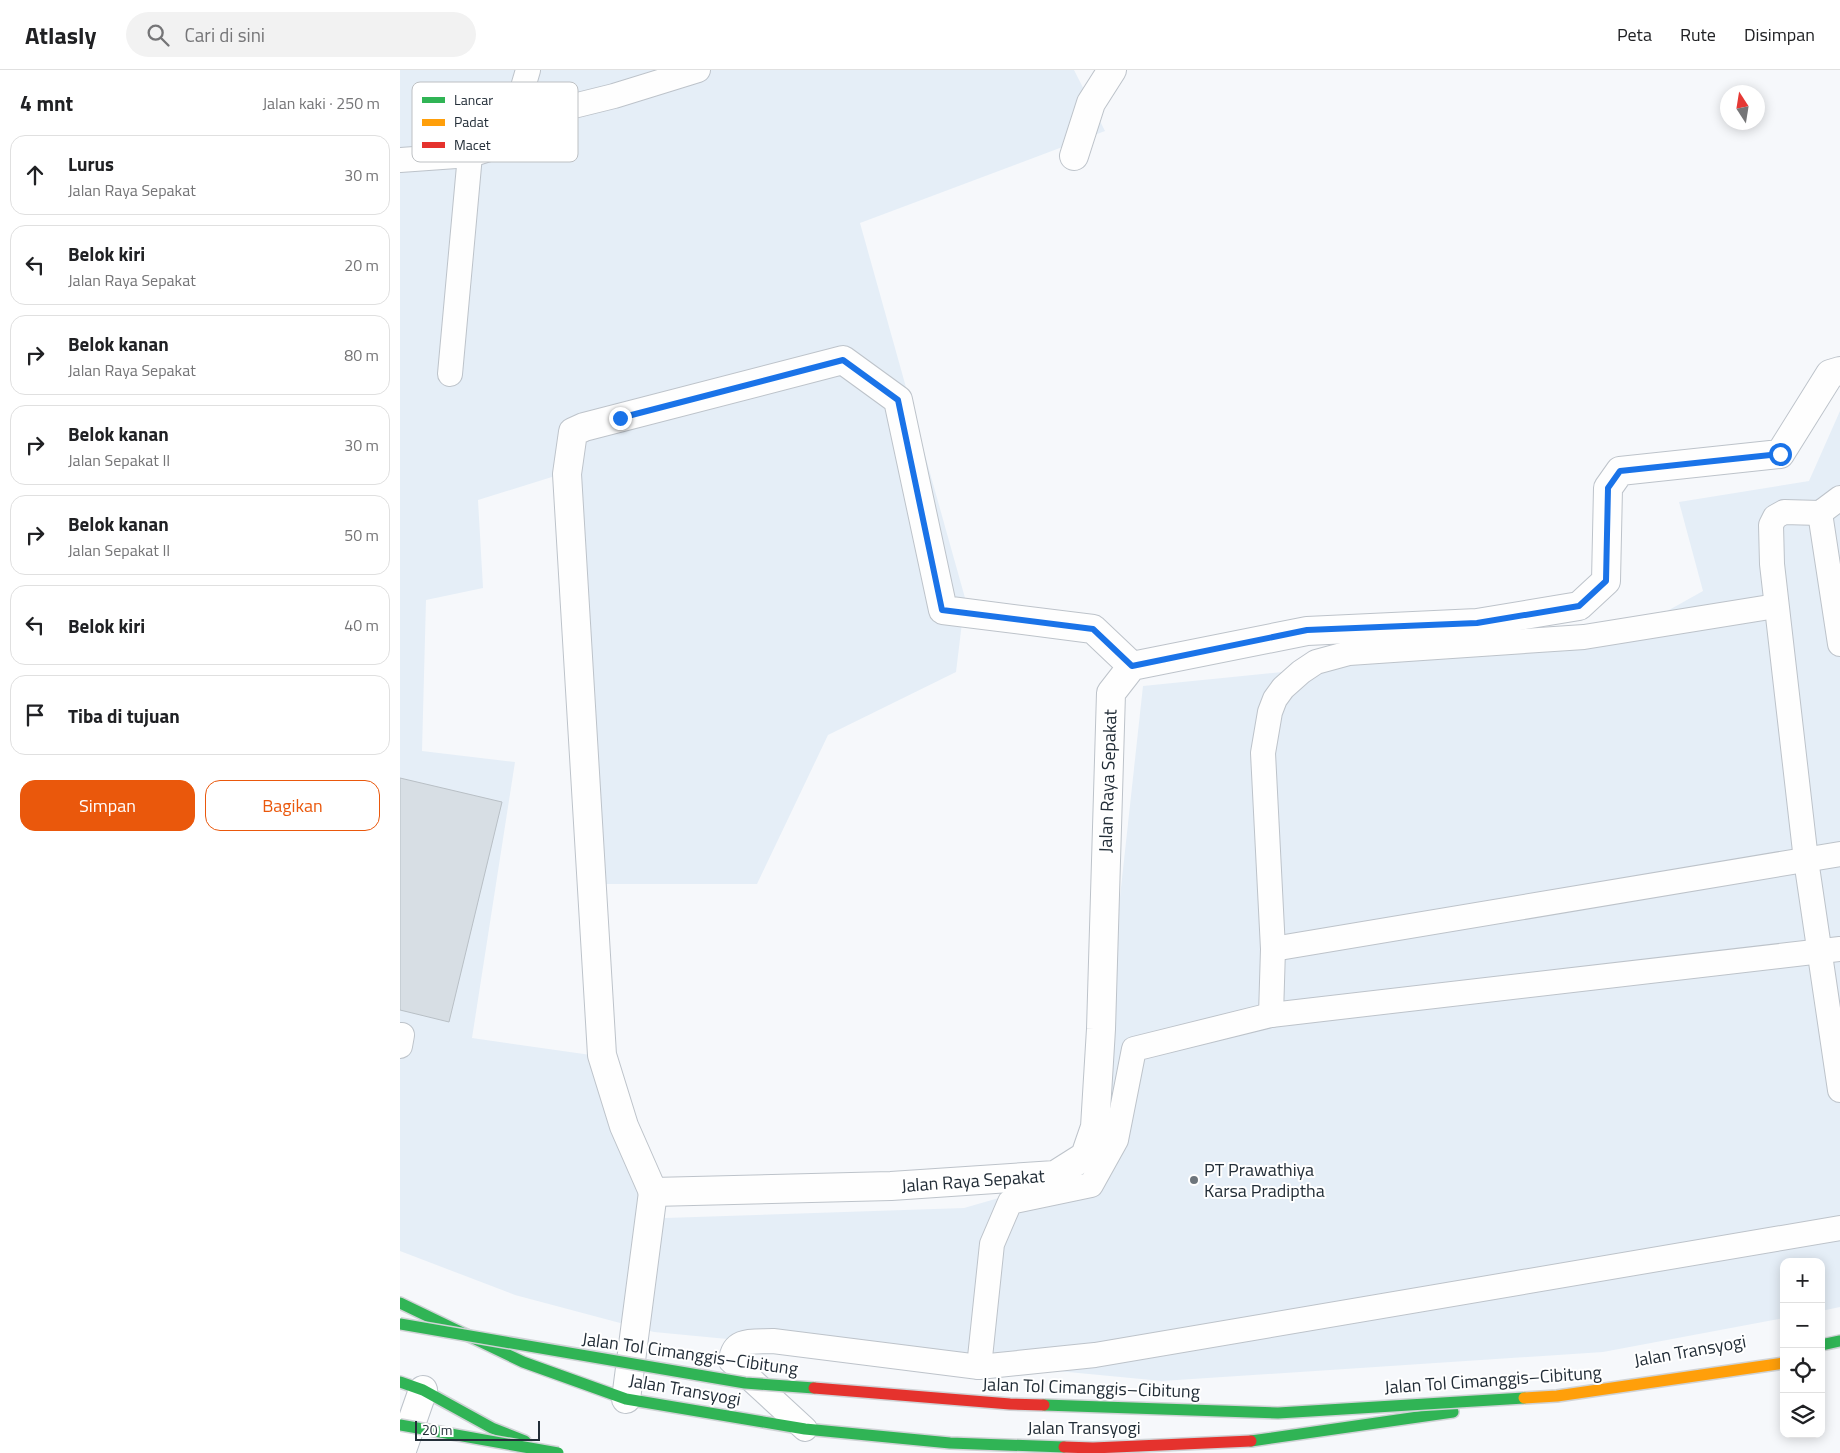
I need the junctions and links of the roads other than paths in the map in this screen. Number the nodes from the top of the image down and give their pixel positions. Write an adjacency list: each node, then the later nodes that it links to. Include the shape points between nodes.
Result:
1 (528, 70): 4 (lane)
2 (698, 70): 5 (lane)
3 (1112, 70): 6 (street, via 1090,103)
4 (524, 82)
5 (578, 105)
6 (1074, 156)
7 (469, 162): 9 (lane)
8 (1840, 370): 14 (street, via 1830,374 1780,454 1620,471 1608,488 1606,581 1579,606 1477,623 1307,630)
9 (450, 374)
10 (1840, 498): 11 (lane)
11 (1820, 513): 12 (lane, via 1784,512 1771,525); 13 (lane)
12 (1776, 606): 16 (lane); 17 (lane, via 1584,636 1349,653 1316,662 1301,672 1274,699 1263,753)
13 (1840, 644)
14 (1132, 666): 23 (street, Jalan Raya Sepakat, via 1111,693 1102,1029 1095,1127 1085,1156 1055,1175 891,1186); 23 (street, via 1093,629 942,610 898,400 843,360 584,427 572,434 567,474 602,1055 624,1126)
15 (1840, 854): 16 (lane)
16 (1806, 860): 17 (lane); 18 (lane)
17 (1273, 949): 19 (lane)
18 (1830, 950): 19 (lane); 22 (lane)
19 (1271, 1015): 31 (lane, via 1134,1050 1116,1140 1091,1185 1010,1202 992,1244)
20 (400, 1035): 21 (lane)
21 (400, 1046)
22 (1840, 1090)
23 (655, 1192): 33 (street)
24 (1840, 1228): 31 (lane, via 1094,1355)
25 (400, 1303): 33 (highway, Jalan Transyogi, via 523,1362)
26 (400, 1324): 30 (highway, Jalan Tol Cimanggis–Cibitung, bridge, via 745,1383 1010,1404 1258,1412 1557,1396)
27 (1840, 1341): 28 (highway)
28 (1825, 1344)
29 (1780, 1353): 35 (highway, Jalan Transyogi, via 1417,1418 1252,1441 1093,1448 950,1442)
30 (1780, 1365)
31 (979, 1366): 35 (lane, via 773,1341 737,1345 732,1351 731,1361)
32 (411, 1386): 36 (street); 37 (highway, via 492,1428)
33 (626, 1399): 35 (highway, Jalan Transyogi)
34 (400, 1425): 37 (highway, bridge)
35 (805, 1429)
36 (401, 1453)
37 (556, 1453)

